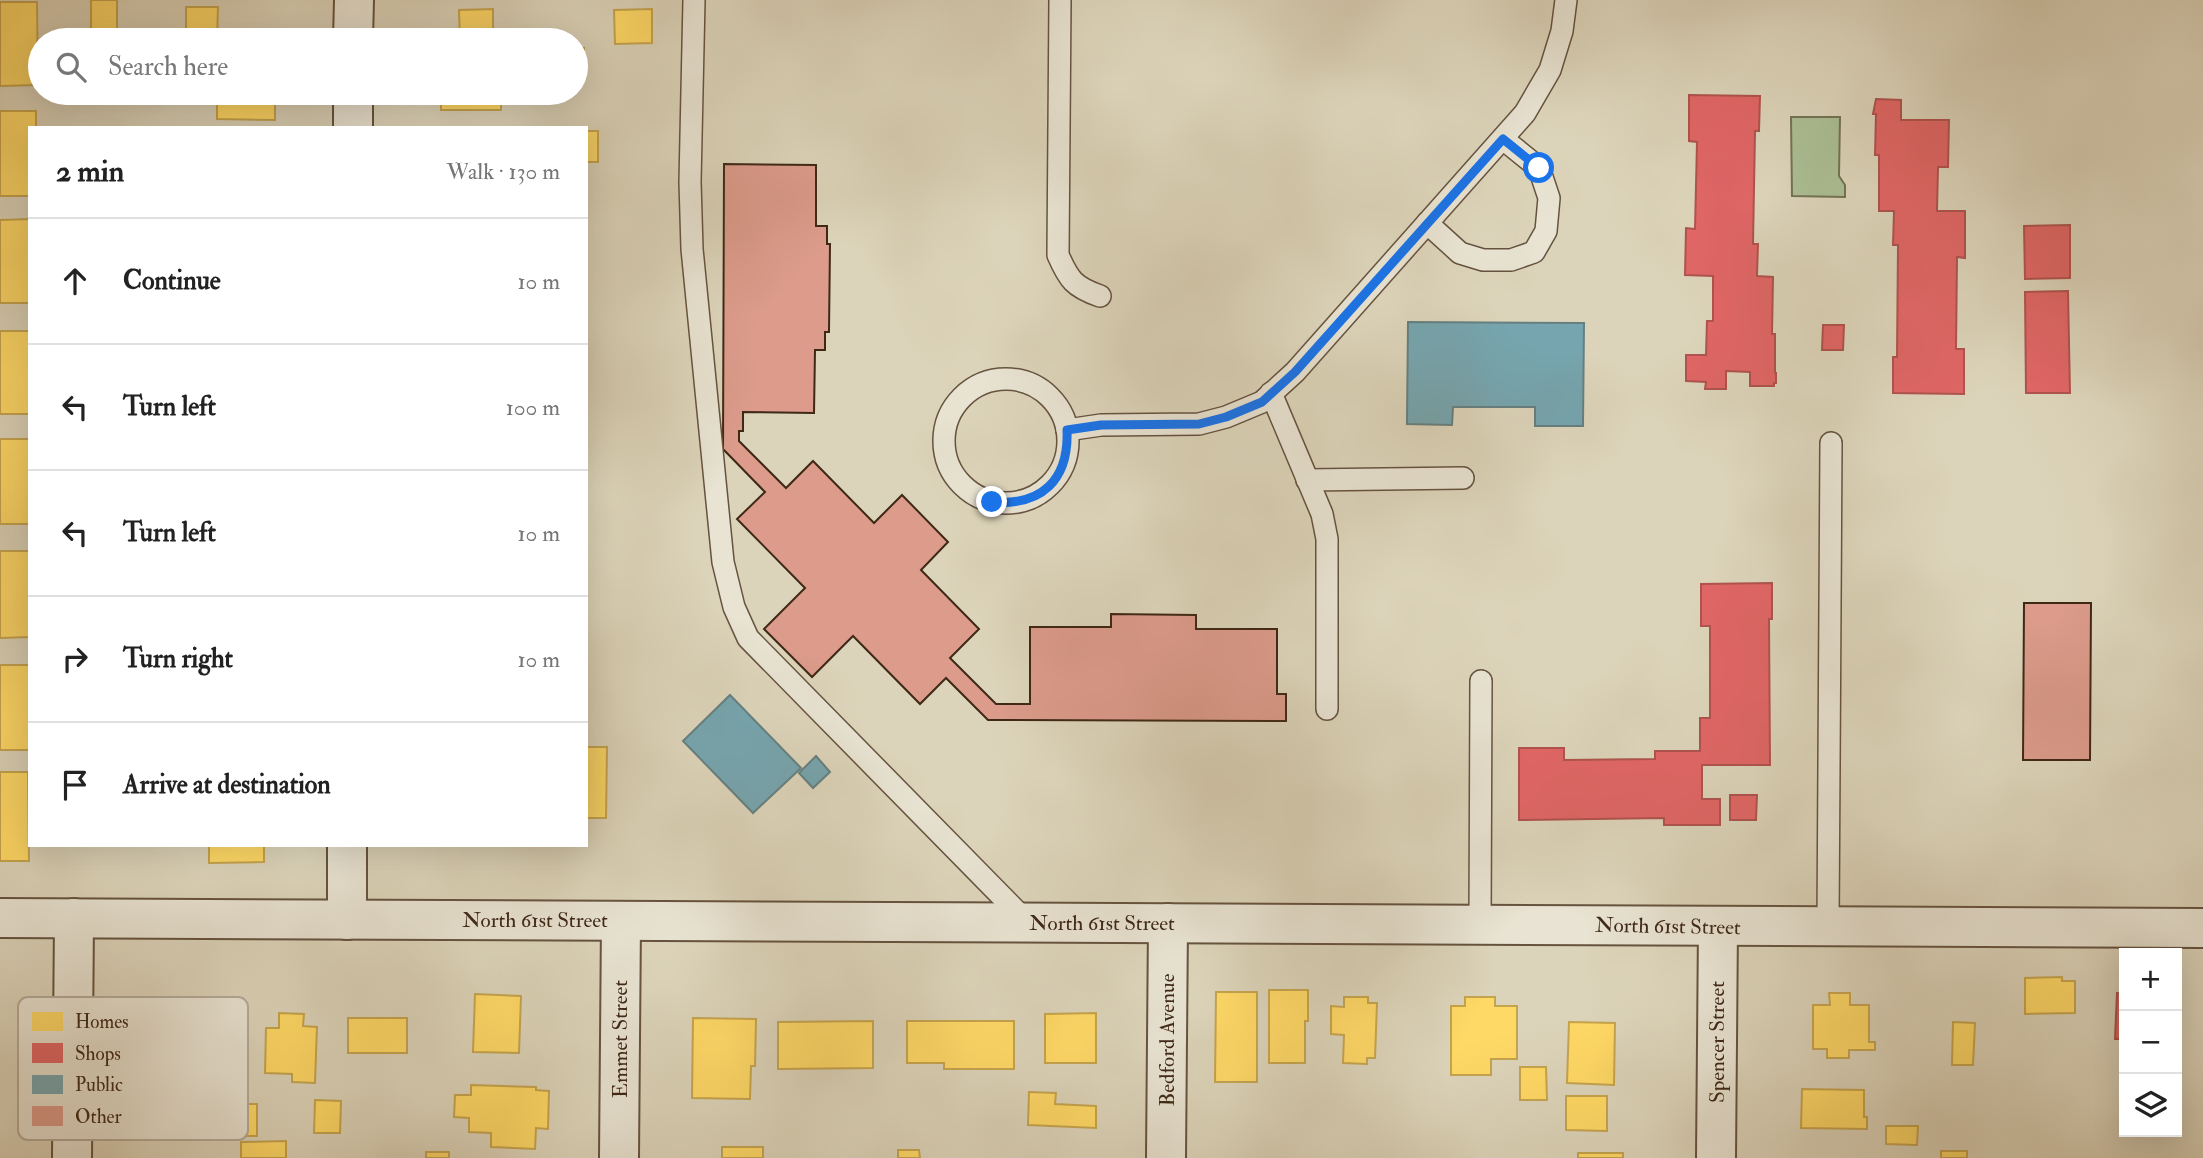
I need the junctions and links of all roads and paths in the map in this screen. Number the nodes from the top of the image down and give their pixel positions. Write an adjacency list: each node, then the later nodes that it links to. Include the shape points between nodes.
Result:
1 (354, 0): 5 (street)
2 (695, 0): 23 (lane, via 692,249 723,562 734,607 748,638)
3 (1060, 0): 10 (lane, via 1058,255 1067,277)
4 (1566, 0): 8 (lane, via 1550,70 1525,113)
5 (353, 28)
6 (353, 105): 7 (street)
7 (353, 126)
8 (1503, 139): 9 (lane); 9 (lane, via 1539,168 1549,198 1546,231 1534,252 1511,260 1483,260 1460,253)
9 (1427, 223): 11 (lane)
10 (1100, 296)
11 (1271, 393): 12 (lane, via 1262,402 1199,424); 15 (lane)
12 (1067, 430): 12 (lane, via 1048,395 1011,379 971,390 947,422 944,442 958,480 973,494 992,502 1013,503 1032,498 1061,470 1068,451)
13 (1831, 443): 26 (lane)
14 (1463, 478): 15 (lane)
15 (1307, 480): 17 (lane, via 1327,539)
16 (1482, 681): 25 (lane)
17 (1327, 709)
18 (348, 847): 21 (street)
19 (0, 918): 20 (street, North 61st Street)
20 (74, 918): 21 (street, North 61st Street); 29 (street)
21 (347, 920): 22 (street, North 61st Street)
22 (621, 921): 23 (street, North 61st Street); 32 (street, Emmet Street)
23 (1027, 922): 24 (street, North 61st Street)
24 (1168, 923): 25 (street, North 61st Street); 33 (street, Bedford Avenue)
25 (1480, 924): 27 (street, North 61st Street)
26 (1828, 926): 27 (street, North 61st Street); 28 (street, North 61st Street)
27 (1718, 927): 34 (street, Spencer Street)
28 (2203, 928)
29 (73, 997)
30 (72, 1140): 31 (street)
31 (72, 1158)
32 (619, 1158)
33 (1166, 1158)
34 (1716, 1158)

